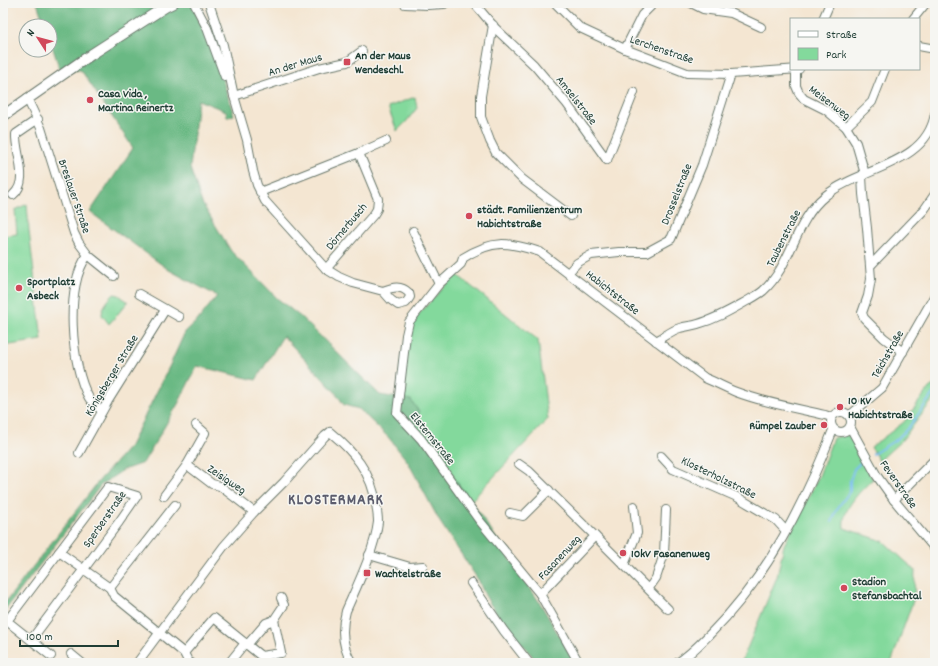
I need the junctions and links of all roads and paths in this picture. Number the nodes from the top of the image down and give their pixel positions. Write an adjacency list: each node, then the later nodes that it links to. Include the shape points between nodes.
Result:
1 (173, 3): 26 (main road)
2 (194, 3): 25 (street, via 207,28)
3 (209, 3): 25 (street)
4 (405, 3): 5 (main road)
5 (444, 3)
6 (474, 3): 14 (street, Amselstraße)
7 (555, 3): 17 (street, Lerchenstraße, via 580,28)
8 (654, 3): 17 (street, via 642,15)
9 (691, 3): 15 (street, via 703,10 731,13)
10 (830, 3): 12 (street)
11 (926, 3): 13 (street)
12 (823, 18)
13 (914, 18)
14 (493, 25): 24 (street, Amselstraße, via 534,65 562,98 607,160); 37 (street, via 481,96 481,117 490,142 496,153 522,179)
15 (761, 27)
16 (920, 46): 18 (street)
17 (625, 49): 23 (street, Lerchenstraße, via 687,73)
18 (935, 49)
19 (362, 51): 25 (street, An der Maus, via 347,62 319,68)
20 (790, 69): 23 (street, Lerchenstraße)
21 (796, 70): 30 (street, Meisenweg, via 796,86 804,99 826,110)
22 (886, 70): 30 (street, via 872,102)
23 (731, 74): 42 (street, Drosselstraße, via 702,165 671,239 647,252 591,255 577,263)
24 (634, 92)
25 (234, 96): 34 (street, Dörnerbusch)
26 (27, 98): 28 (main road); 29 (street, Breslauer Straße)
27 (935, 114): 33 (street, Taubenstraße, via 926,138 907,155)
28 (3, 116)
29 (38, 119): 36 (street, via 16,134 21,182 18,191); 39 (street, Breslauer Straße, via 74,233)
30 (846, 128): 33 (street, Meisenweg, via 856,143)
31 (386, 141): 32 (street)
32 (359, 153): 34 (street); 41 (street, Dörnerbusch, via 378,199 377,209)
33 (864, 175): 40 (street, Meisenweg, via 862,194); 50 (street, Taubenstraße, via 826,195 812,208 777,276 762,292 723,315 680,328)
34 (260, 192): 41 (street, Dörnerbusch)
35 (935, 194): 40 (street, via 924,210)
36 (13, 195)
37 (571, 216)
38 (413, 231): 44 (street)
39 (88, 255): 43 (street); 52 (street, via 79,271 73,300 74,346 82,385 90,400)
40 (871, 265): 51 (street, Meisenweg, via 872,279 862,313 884,338)
41 (326, 269): 45 (street, Dörnerbusch, via 354,283)
42 (568, 273): 44 (street, Habichtstraße, via 540,252 517,245 497,244 478,249 463,258 461,264); 50 (street, Habichtstraße)
43 (114, 276)
44 (439, 284): 82 (street, Elsternstraße, via 409,322 397,413 421,439 479,520)
45 (383, 291)
46 (139, 294): 48 (street)
47 (935, 295): 51 (street, Teichstraße)
48 (165, 310): 49 (street); 52 (street, Königsberger Straße)
49 (179, 317)
50 (656, 341): 54 (street, Habichtstraße, via 705,378 734,391)
51 (903, 352): 53 (street, Teichstraße, via 882,388)
52 (102, 411): 58 (street, Königsberger Straße)
53 (849, 416): 54 (street, via 839,412); 56 (street)
54 (831, 417): 57 (street, via 830,424)
55 (196, 425): 62 (street, via 205,433)
56 (850, 427): 57 (street, via 844,432); 65 (street, Feverstraße, via 877,476)
57 (833, 430): 71 (street, via 810,488)
58 (79, 454)
59 (661, 456): 71 (street, Klosterholzstraße, via 673,469 737,497 776,520)
60 (935, 459): 65 (street)
61 (519, 464): 63 (street, Fasanenweg)
62 (187, 465): 64 (street); 69 (street, Zeisigweg)
63 (549, 490): 70 (street, via 522,516); 72 (street, Fasanenweg)
64 (164, 496)
65 (894, 500): 73 (street, Feverstraße)
66 (175, 505): 80 (street)
67 (634, 506): 76 (street, via 637,532)
68 (666, 510): 81 (street, via 664,554 656,578)
69 (254, 512): 75 (street, via 330,432 359,460 372,486 378,523); 86 (street, via 224,546)
70 (510, 513)
71 (786, 531): 99 (street, via 746,596 702,642)
72 (595, 536): 76 (street, Fasanenweg); 82 (street, Fasanenweg)
73 (935, 549)
74 (59, 552): 78 (street); 78 (street, Sperberstraße, via 108,487 137,496); 87 (street, Sperberstraße, via 7,621)
75 (369, 554): 77 (street, via 410,567); 96 (street, via 344,620 343,639)
76 (624, 565): 81 (street, Fasanenweg)
77 (423, 566)
78 (84, 568): 80 (street); 87 (street, Sperberstraße)
79 (470, 583): 97 (street)
80 (110, 588): 86 (street, via 114,596)
81 (649, 588): 84 (street, Fasanenweg)
82 (538, 592): 98 (street, Fasanenweg)
83 (281, 598): 85 (street, via 284,605)
84 (668, 609)
85 (274, 620): 88 (street, via 266,623); 88 (street, via 281,653 261,656)
86 (159, 632): 89 (street); 93 (street)
87 (31, 640): 91 (street, Sperberstraße)
88 (246, 644): 89 (street, via 214,618); 95 (street)
89 (184, 653): 94 (street)
90 (71, 654): 92 (street)
91 (50, 656)
92 (82, 663)
93 (137, 663)
94 (190, 663)
95 (229, 663)
96 (352, 663)
97 (529, 663)
98 (579, 663)
99 (677, 663)

